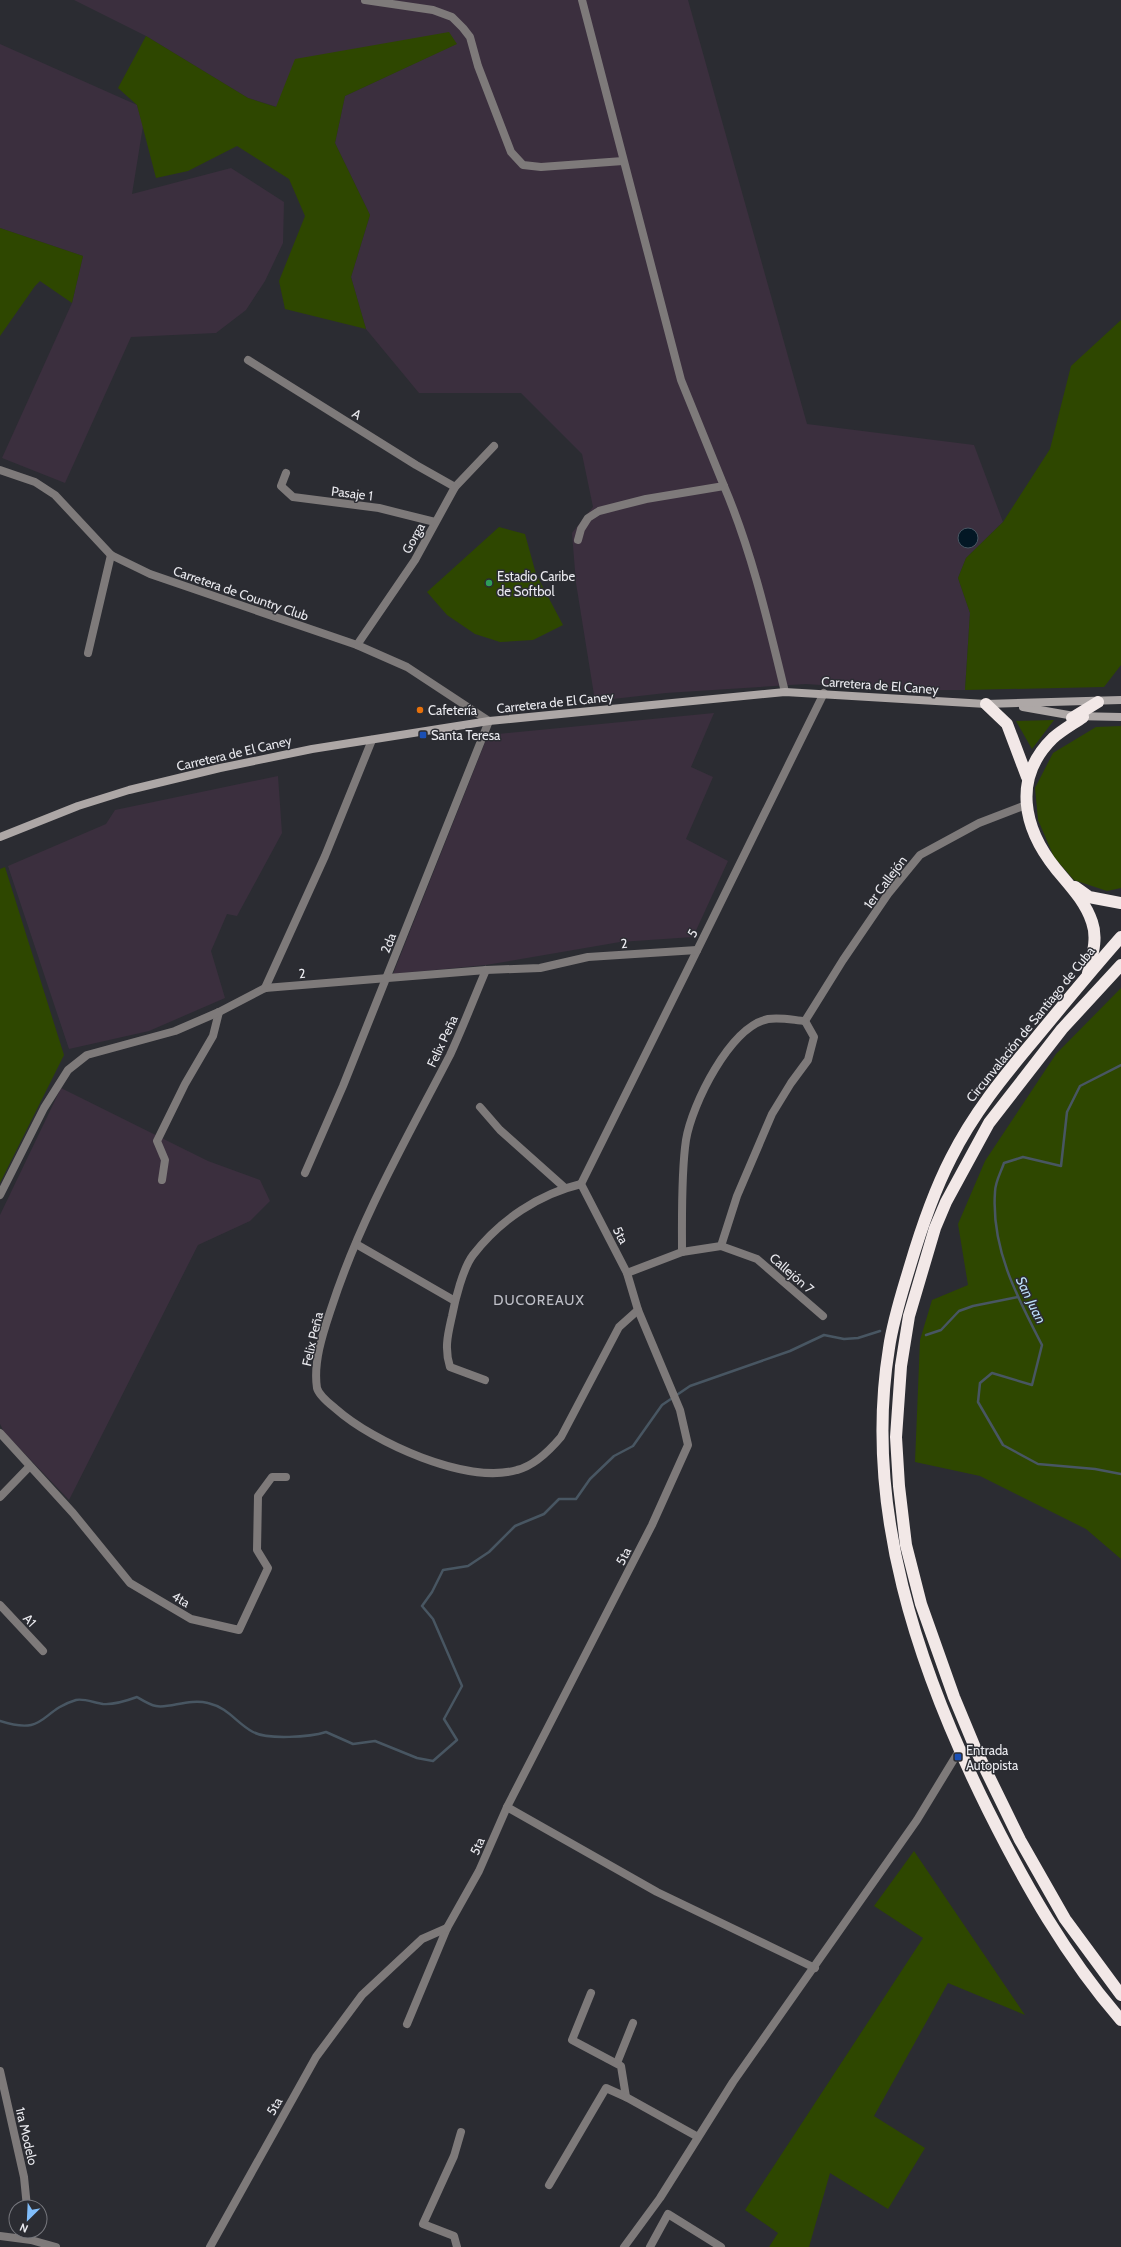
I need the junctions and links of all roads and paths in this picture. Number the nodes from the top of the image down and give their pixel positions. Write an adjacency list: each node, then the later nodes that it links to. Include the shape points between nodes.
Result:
1 (365, 0): 3 (street, via 433,10 452,17 463,28 470,37 478,66 511,152 523,165 541,167)
2 (582, 0): 3 (street)
3 (623, 161): 8 (street, via 681,380)
4 (248, 360): 9 (street, A)
5 (494, 446): 9 (street, Gorga)
6 (0, 470): 12 (street, Carretera de Country Club, via 35,482 55,495)
7 (286, 473): 10 (street, Pasaje 1, via 281,486 293,497 379,508)
8 (724, 486): 11 (street, via 599,510 588,518); 15 (street, via 739,521)
9 (455, 487): 10 (street, Gorga)
10 (435, 522): 13 (street, Gorga, via 415,560)
11 (578, 540)
12 (111, 555): 13 (street, Carretera de Country Club, via 150,574); 14 (street)
13 (357, 645): 23 (street, Carretera de Country Club, via 407,667)
14 (88, 653)
15 (785, 692): 16 (main road, Carretera de El Caney); 23 (main road, Carretera de El Caney)
16 (824, 693): 19 (main road, Carretera de El Caney); 31 (street, 5, via 723,902)
17 (1121, 700): 18 (main road, Carretera de El Caney)
18 (1098, 702): 20 (main road, Carretera de El Caney); 21 (highway)
19 (986, 704): 20 (main road, Carretera de El Caney); 25 (highway, via 1007,724)
20 (1007, 704): 21 (main road, Carretera de El Caney)
21 (1078, 717): 22 (main road, Carretera de El Caney); 25 (highway, via 1042,750)
22 (1121, 717)
23 (489, 721): 24 (main road, Carretera de El Caney); 35 (street, 2da)
24 (372, 740): 27 (main road, Carretera de El Caney, via 267,758 129,790 78,806); 36 (street, via 325,856)
25 (1027, 777): 26 (highway)
26 (1026, 805): 28 (highway, via 1040,844 1056,869); 38 (street, 1er Callejón, via 979,823 920,855 843,960)
27 (0, 837)
28 (1070, 884): 29 (highway, via 1089,897); 34 (highway, via 1086,909 1094,930 1094,948)
29 (1121, 903)
30 (1121, 937): 34 (highway, Circunvalación de Santiago de Cuba)
31 (697, 950): 33 (street, 2, via 588,957 540,968); 42 (street, 5)
32 (1121, 965): 59 (highway, via 1062,1029 989,1123 946,1202 935,1228 909,1316 900,1366 896,1437 906,1545 921,1604)
33 (486, 970): 35 (street, 2); 45 (street, Felix Peña, via 451,1053 386,1177)
34 (1088, 974): 60 (highway, Circunvalación de Santiago de Cuba, via 973,1117 950,1160 923,1223 895,1317 889,1350 883,1401 884,1484 894,1552 908,1613)
35 (386, 979): 36 (street, 2); 40 (street, 2da)
36 (265, 988): 37 (street, 2)
37 (219, 1012): 41 (street, via 213,1036 184,1084 157,1141 165,1160); 44 (street, 2, via 175,1031 87,1055 68,1070 44,1108)
38 (805, 1021): 46 (street, via 814,1037 808,1060 772,1114 737,1196); 47 (street, via 769,1019 754,1024 742,1034 716,1067 686,1139)
39 (480, 1108): 43 (street, via 500,1130)
40 (305, 1173)
41 (162, 1180)
42 (581, 1184): 43 (street); 48 (street, 5ta)
43 (565, 1188): 49 (street, via 543,1196 515,1214 488,1239 472,1256)
44 (0, 1195)
45 (356, 1244): 49 (street); 50 (street, Felix Peña, via 340,1281 324,1330 316,1372 318,1391 346,1418 390,1444 441,1464 482,1472 501,1472 517,1470 537,1459 561,1437 619,1327)
46 (721, 1246): 47 (street, Callejón 7); 51 (street, Callejón 7, via 757,1259)
47 (682, 1252): 48 (street, Callejón 7)
48 (627, 1273): 50 (street, 5ta)
49 (455, 1301): 52 (street, via 446,1343 450,1367)
50 (638, 1310): 61 (street, 5ta, via 680,1410 688,1446 652,1525)
51 (823, 1316)
52 (486, 1380)
53 (0, 1433): 54 (street, 4ta)
54 (29, 1466): 55 (street, 4ta, via 73,1513 130,1583 191,1618 239,1630 268,1568 257,1550 258,1496 272,1477); 56 (street)
55 (286, 1477)
56 (0, 1497)
57 (0, 1605): 58 (street, A1)
58 (43, 1651)
59 (976, 1750): 60 (street); 65 (highway, via 1020,1840 1066,1919)
60 (959, 1751): 63 (street, via 917,1820); 66 (highway, Circunvalación de Santiago de Cuba, via 998,1831 1050,1925)
61 (507, 1807): 62 (street, 5ta, via 479,1871); 63 (street, via 656,1892)
62 (447, 1928): 68 (street, 5ta); 79 (street, 5ta, via 422,1939 362,1995 316,2057)
63 (815, 1968): 73 (street, via 733,2082)
64 (591, 1993): 69 (street, via 572,2040)
65 (1121, 1995)
66 (1121, 2020)
67 (633, 2023): 69 (street)
68 (407, 2024)
69 (617, 2064): 71 (street, via 621,2066)
70 (0, 2071): 75 (street, 1ra Modelo, via 24,2177)
71 (626, 2097): 73 (street); 74 (street, via 606,2088)
72 (461, 2132): 80 (street, via 454,2156 423,2224 454,2236)
73 (698, 2137): 81 (street, via 660,2198)
74 (548, 2185)
75 (26, 2199)
76 (0, 2236): 77 (street)
77 (31, 2240): 78 (street)
78 (56, 2247)
79 (210, 2247)
80 (457, 2247)
81 (624, 2247)
82 (650, 2247): 83 (street, via 668,2214)
83 (722, 2247)

